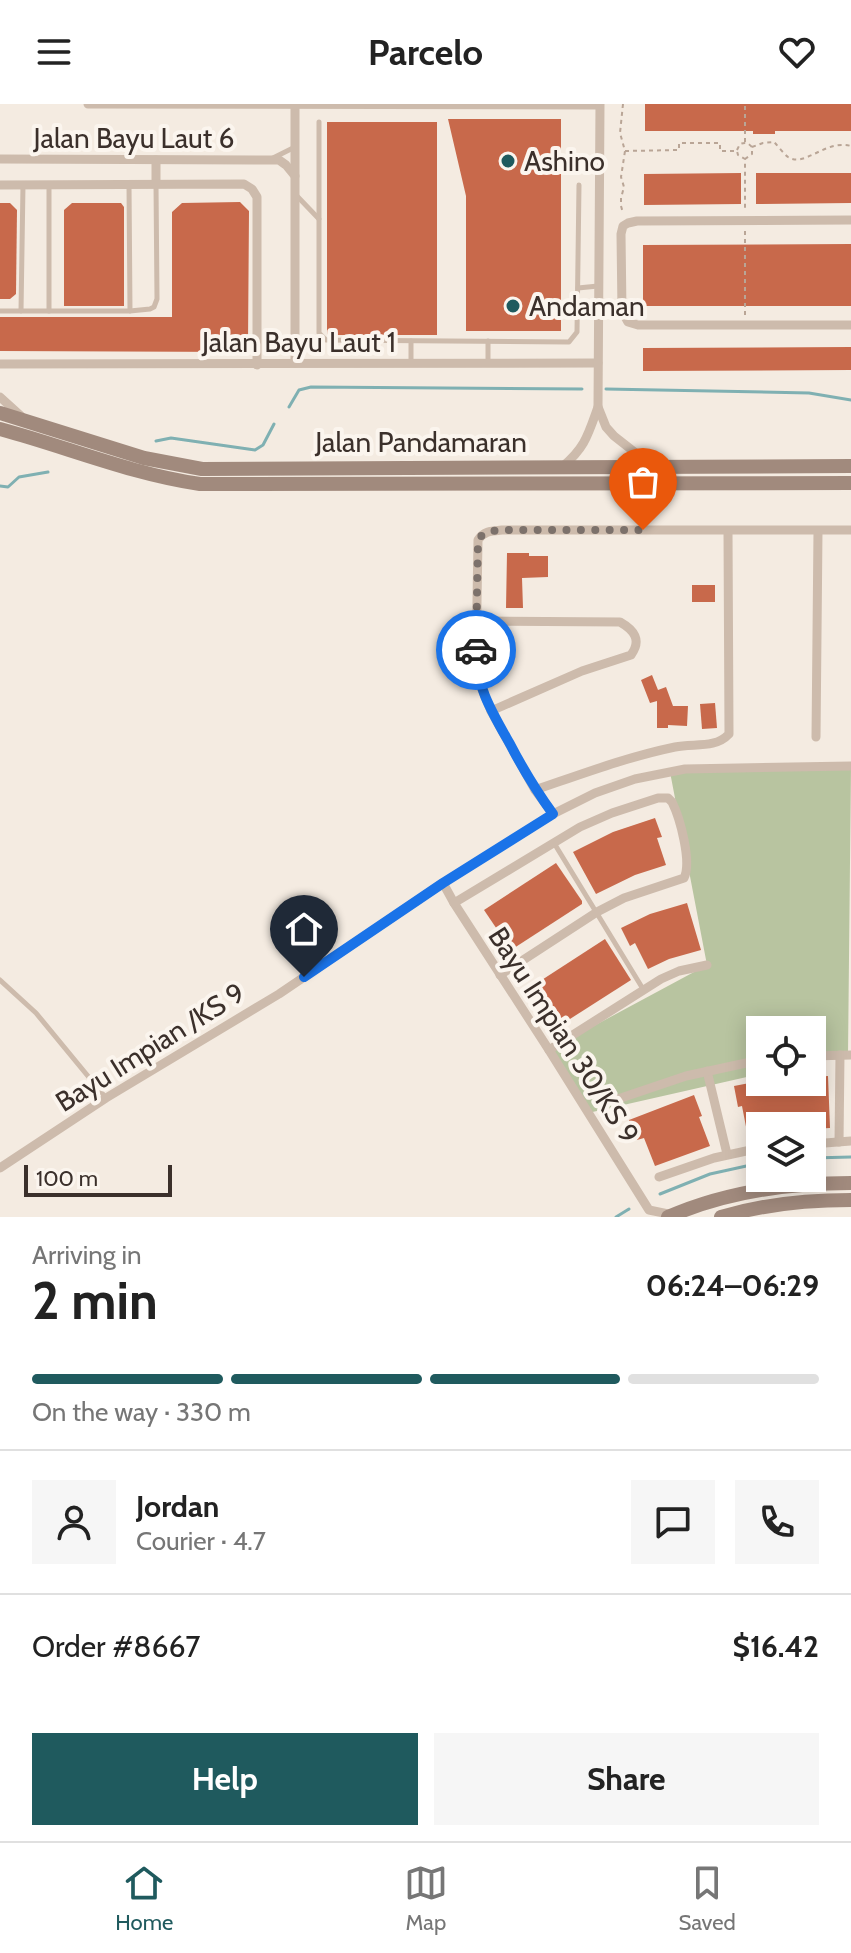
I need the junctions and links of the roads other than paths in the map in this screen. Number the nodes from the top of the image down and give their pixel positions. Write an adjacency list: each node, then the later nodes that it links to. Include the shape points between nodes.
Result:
1 (88, 104): 3 (street)
2 (447, 104): 3 (street); 4 (street)
3 (295, 105): 6 (street)
4 (600, 105): 20 (street)
5 (319, 122): 18 (lane)
6 (295, 147): 9 (lane, Jalan Bayu Laut 6); 10 (street)
7 (0, 159): 8 (street, Jalan Bayu Laut 6)
8 (156, 160): 9 (street, Jalan Bayu Laut 6); 11 (street)
9 (268, 160): 10 (street, Jalan Bayu Laut 6, via 279,160)
10 (295, 176): 17 (street)
11 (156, 184): 15 (street); 25 (lane, via 157,299 150,309); 34 (street, via 244,184 257,197)
12 (0, 185): 13 (street)
13 (23, 185): 14 (street); 23 (lane)
14 (49, 185): 15 (street); 24 (lane)
15 (129, 185): 25 (lane)
16 (579, 185): 21 (lane)
17 (295, 194): 18 (lane); 29 (street)
18 (319, 219): 27 (lane, via 319,333 326,340)
19 (851, 220): 26 (street, via 628,223 621,234 622,311 628,322)
20 (598, 286): 21 (lane); 32 (street)
21 (578, 288): 28 (lane, via 577,332 569,342)
22 (0, 311): 23 (lane)
23 (21, 311): 24 (lane)
24 (49, 311): 25 (lane)
25 (130, 311)
26 (851, 325)
27 (411, 341): 28 (lane); 30 (lane)
28 (488, 341): 31 (lane)
29 (295, 363): 30 (street, Jalan Bayu Laut 1); 34 (street, Jalan Bayu Laut 1)
30 (411, 363): 31 (street, Jalan Bayu Laut 1)
31 (488, 363): 32 (street, Jalan Bayu Laut 1)
32 (598, 363): 36 (street)
33 (0, 364): 34 (street, Jalan Bayu Laut 1)
34 (257, 365)
35 (0, 397): 38 (street)
36 (598, 407): 41 (street, via 586,441); 42 (street, via 614,436)
37 (0, 413): 38 (main road, Jalan Pandamaran)
38 (28, 421): 41 (main road, Jalan Pandamaran, via 144,458 202,469)
39 (0, 429): 43 (main road, Jalan Pandamaran, via 139,472 200,484)
40 (851, 466): 42 (main road, Jalan Pandamaran)
41 (562, 467): 42 (main road, Jalan Pandamaran)
42 (654, 467)
43 (851, 483)
44 (851, 530): 46 (street)
45 (728, 531): 46 (street); 47 (street, via 489,531 478,540); 51 (street, via 729,734 717,743 633,756)
46 (818, 531): 49 (street)
47 (478, 621): 48 (street, via 476,663); 48 (street, via 620,622 636,636 631,655)
48 (491, 711): 51 (street)
49 (816, 737)
50 (851, 766): 52 (street, Bayu Impian /KS 9, via 685,769 635,779)
51 (535, 790): 52 (street)
52 (553, 814): 54 (street, Bayu Impian /KS 9)
53 (554, 842): 55 (street); 56 (lane); 56 (street, via 612,813 658,798 672,802 683,837 684,878)
54 (443, 883): 55 (street, Bayu Impian 30/KS 9); 67 (street, Bayu Impian /KS 9, via 279,994)
55 (454, 903): 58 (street, Bayu Impian 30/KS 9)
56 (597, 912): 58 (street); 60 (lane)
57 (707, 965): 60 (street, via 679,971)
58 (500, 975): 61 (street, Bayu Impian 30/KS 9)
59 (0, 980): 67 (lane, via 36,1013)
60 (643, 989): 61 (street)
61 (549, 1050): 82 (street, Bayu Impian 30/KS 9)
62 (840, 1055): 63 (street); 64 (street); 70 (street)
63 (851, 1055)
64 (826, 1056)
65 (746, 1063): 66 (street)
66 (707, 1071): 68 (street); 73 (street)
67 (106, 1098): 74 (street, Bayu Impian /KS 9)
68 (612, 1101)
69 (851, 1141): 70 (street)
70 (839, 1142): 71 (street)
71 (826, 1143)
72 (746, 1151): 73 (street)
73 (727, 1154): 75 (street)
74 (0, 1168)
75 (659, 1177)
76 (826, 1183): 77 (main road)
77 (851, 1183)
78 (746, 1192): 83 (main road)
79 (813, 1192): 80 (main road)
80 (813, 1200): 81 (main road); 84 (main road)
81 (851, 1200)
82 (648, 1213): 83 (street, Bayu Impian 30/KS 9)
83 (671, 1216)
84 (721, 1217)

